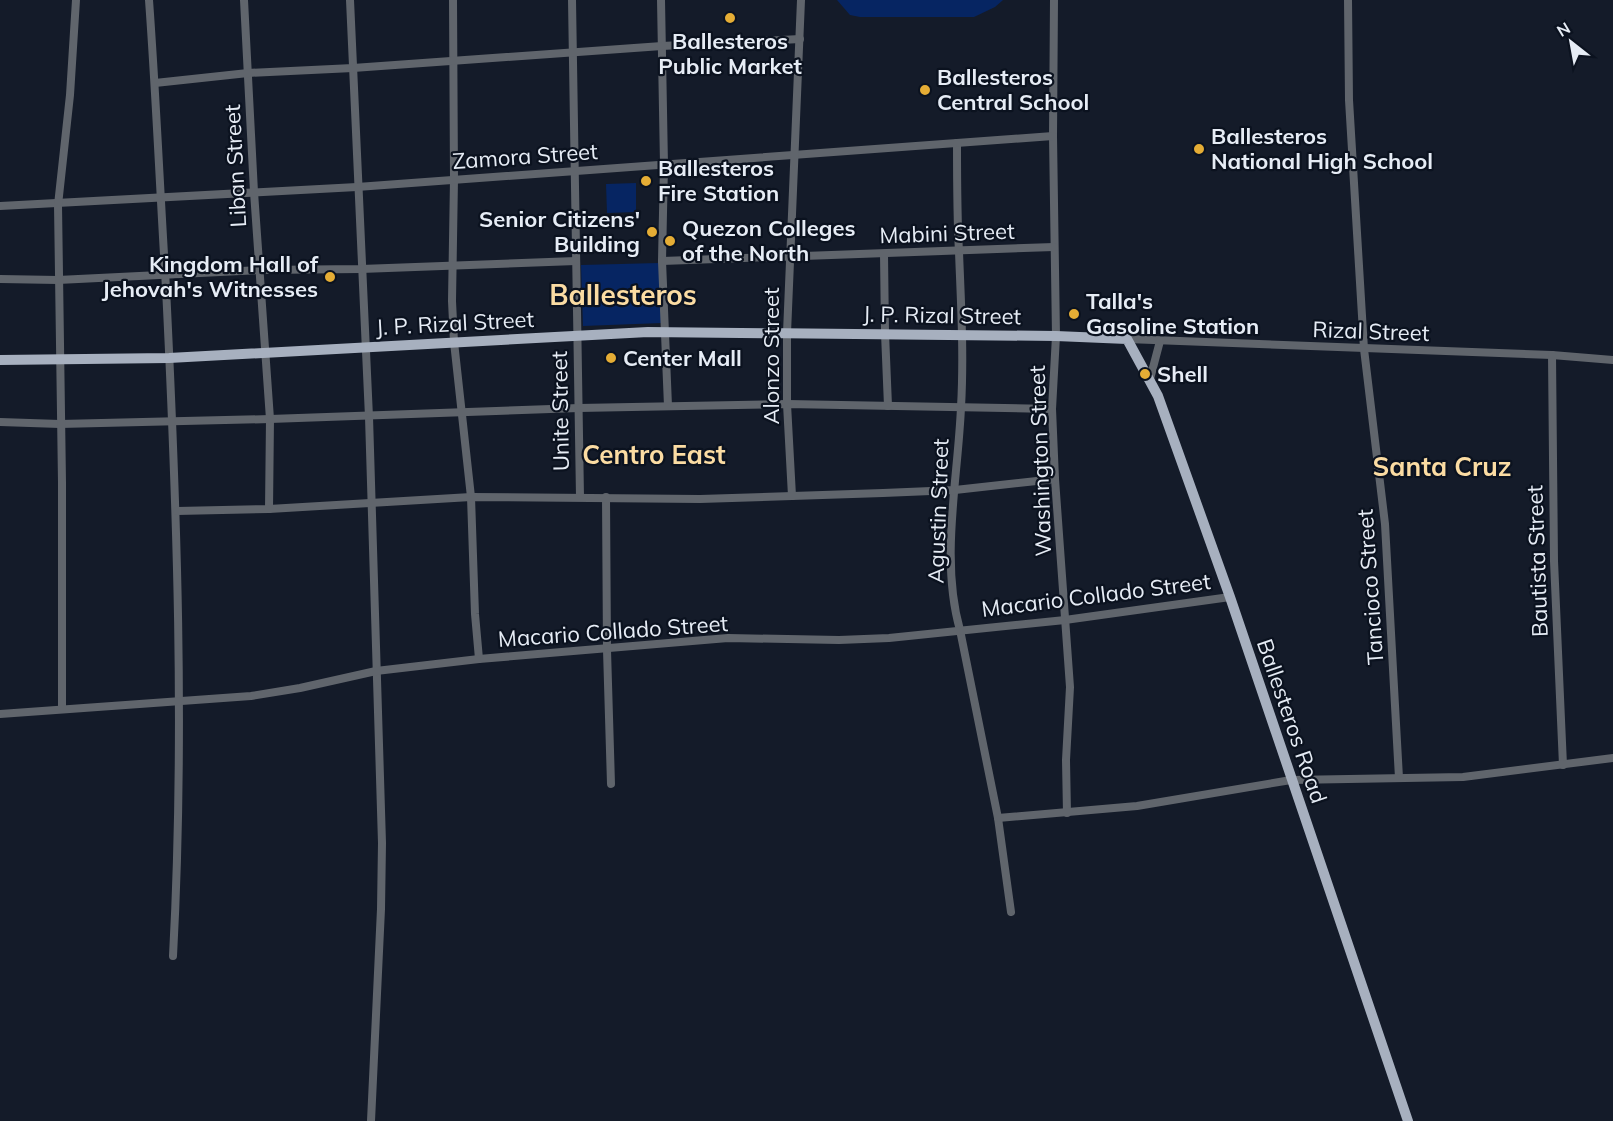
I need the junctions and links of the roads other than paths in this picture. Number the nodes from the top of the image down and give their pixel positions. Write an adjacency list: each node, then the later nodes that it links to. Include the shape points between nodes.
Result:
1 (76, 0): 27 (street)
2 (149, 0): 17 (street)
3 (244, 0): 16 (street, Liban Street)
4 (350, 0): 15 (street)
5 (453, 0): 14 (street)
6 (572, 0): 13 (street, Unite Street)
7 (661, 0): 12 (street)
8 (801, 0): 11 (street, Alonzo Street)
9 (1054, 0): 18 (street, Washington Street)
10 (1348, 0): 51 (street, Tancioco Street, via 1349,100)
11 (800, 39): 12 (street); 20 (street, Alonzo Street)
12 (662, 46): 13 (street); 21 (street)
13 (572, 52): 14 (street); 22 (street, Unite Street)
14 (453, 61): 15 (street); 23 (street)
15 (353, 68): 16 (street); 24 (street)
16 (248, 73): 17 (street); 25 (street, Liban Street)
17 (155, 82): 26 (street)
18 (1053, 136): 19 (street, Zamora Street); 29 (street, Washington Street)
19 (957, 143): 20 (street, Zamora Street); 30 (street, Agustin Street)
20 (794, 156): 21 (street, Zamora Street); 32 (street, Alonzo Street)
21 (664, 165): 22 (street, Zamora Street); 34 (street)
22 (575, 170): 23 (street, Zamora Street); 33 (street, Unite Street)
23 (454, 179): 24 (street, Zamora Street); 35 (street)
24 (357, 187): 25 (street, Zamora Street); 36 (street)
25 (254, 192): 26 (street, Zamora Street); 37 (street, Liban Street)
26 (161, 199): 27 (street, Zamora Street); 38 (street)
27 (58, 205): 28 (street, Zamora Street); 40 (street)
28 (0, 207)
29 (1054, 247): 30 (street, Mabini Street); 46 (street, Washington Street)
30 (958, 251): 31 (street, Mabini Street); 45 (street, Agustin Street)
31 (884, 254): 32 (street, Mabini Street); 43 (street)
32 (789, 258): 34 (street, Mabini Street); 42 (street, Alonzo Street)
33 (576, 261): 35 (street); 44 (street, Unite Street)
34 (662, 261): 41 (street)
35 (453, 265): 36 (street); 49 (street)
36 (361, 269): 37 (street); 50 (street)
37 (259, 270): 38 (street); 52 (street, Liban Street)
38 (165, 276): 40 (street); 54 (street)
39 (0, 279): 40 (street)
40 (58, 280): 55 (street)
41 (666, 332): 42 (main road, J. P. Rizal Street); 44 (main road, J. P. Rizal Street); 60 (street)
42 (787, 333): 43 (main road, J. P. Rizal Street); 59 (street, Alonzo Street)
43 (885, 333): 45 (main road, J. P. Rizal Street); 61 (street)
44 (577, 335): 49 (main road, J. P. Rizal Street); 63 (street, Unite Street)
45 (963, 335): 46 (main road, J. P. Rizal Street); 62 (street, Agustin Street)
46 (1056, 336): 47 (main road, J. P. Rizal Street); 64 (street, Washington Street)
47 (1128, 339): 48 (street, Rizal Street); 58 (main road, Ballesteros Road)
48 (1160, 341): 51 (street, Rizal Street); 58 (street)
49 (454, 342): 50 (main road, J. P. Rizal Street); 65 (street)
50 (365, 347): 52 (main road, J. P. Rizal Street); 66 (street)
51 (1364, 349): 53 (street, Rizal Street); 91 (street, Tancioco Street, via 1385,524)
52 (265, 353): 54 (main road, J. P. Rizal Street); 67 (street, Liban Street)
53 (1552, 355): 57 (street, Rizal Street); 90 (street, Bautista Street, via 1554,561)
54 (169, 358): 55 (main road, J. P. Rizal Street); 68 (street)
55 (60, 359): 56 (main road, J. P. Rizal Street); 70 (street)
56 (0, 360)
57 (1613, 360)
58 (1150, 379): 80 (main road, Ballesteros Road)
59 (787, 404): 60 (street); 61 (street); 74 (street, Alonzo Street)
60 (669, 406): 63 (street)
61 (888, 406): 62 (street)
62 (961, 407): 64 (street); 72 (street, Agustin Street)
63 (579, 408): 65 (street); 73 (street, Unite Street)
64 (1052, 410): 71 (street, Washington Street)
65 (462, 413): 66 (street); 75 (street)
66 (369, 417): 67 (street); 77 (street)
67 (270, 419): 68 (street); 78 (street, Liban Street)
68 (172, 421): 70 (street); 79 (street)
69 (0, 422): 70 (street)
70 (60, 424): 87 (street)
71 (1055, 479): 72 (street); 81 (street, Washington Street)
72 (955, 490): 74 (street); 82 (street, Agustin Street, via 951,565)
73 (580, 496): 75 (street); 76 (street)
74 (792, 496): 76 (street)
75 (471, 497): 77 (street); 84 (street)
76 (606, 497): 83 (street)
77 (371, 501): 78 (street); 85 (street)
78 (269, 509): 79 (street)
79 (177, 511): 86 (street)
80 (1230, 597): 81 (street, Macario Collado Street); 92 (main road, Ballesteros Road)
81 (1065, 620): 82 (street, Macario Collado Street); 94 (street, Washington Street, via 1070,687)
82 (960, 630): 83 (street, Macario Collado Street, via 868,639 728,638); 95 (street, Agustin Street)
83 (607, 650): 84 (street, Macario Collado Street); 93 (street)
84 (479, 659): 85 (street, Macario Collado Street)
85 (376, 671): 86 (street, Macario Collado Street, via 261,694); 98 (street, via 382,843)
86 (178, 702): 87 (street, Macario Collado Street); 97 (street, via 180,781)
87 (62, 709): 88 (street, Macario Collado Street)
88 (0, 714)
89 (1613, 758): 90 (street)
90 (1563, 765): 91 (street, via 1462,777)
91 (1399, 778): 92 (street)
92 (1291, 780): 94 (street, via 1137,806); 99 (main road, Ballesteros Road)
93 (611, 784)
94 (1067, 813): 95 (street)
95 (998, 818): 96 (street, Agustin Street)
96 (1011, 912)
97 (173, 956)
98 (371, 1121)
99 (1408, 1121)

